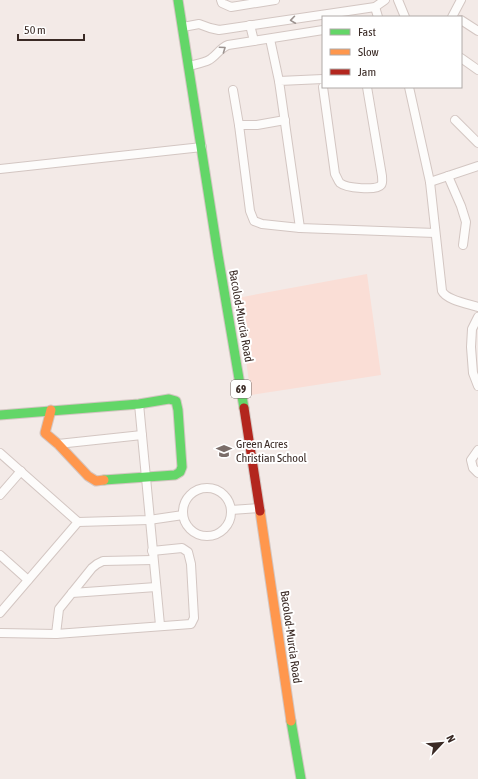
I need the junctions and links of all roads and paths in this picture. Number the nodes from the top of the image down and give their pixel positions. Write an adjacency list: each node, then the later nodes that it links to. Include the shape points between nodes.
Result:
1 (178, 0): 14 (main road, Bacolod-Murcia Road / 69)
2 (221, 0): 3 (street, via 231,7)
3 (274, 0)
4 (384, 0): 7 (street)
5 (398, 0): 9 (street)
6 (461, 0): 10 (street)
7 (375, 7): 8 (street); 11 (street)
8 (378, 16)
9 (405, 16)
10 (454, 16)
11 (315, 17): 13 (street, one-way to 13); 15 (street)
12 (462, 21): 16 (street)
13 (250, 25): 14 (street, via 219,30 199,24); 18 (street)
14 (183, 27): 20 (main road, Bacolod-Murcia Road / 69)
15 (320, 30): 17 (street)
16 (478, 31)
17 (270, 39): 18 (street); 22 (street)
18 (254, 41): 20 (street, one-way to 18, via 210,60 228,45)
19 (462, 59): 21 (street)
20 (189, 66): 32 (main road, Bacolod-Murcia Road / 69)
21 (478, 70)
22 (279, 80): 23 (street); 28 (street)
23 (322, 82)
24 (324, 88): 25 (street, via 336,174 340,183 347,187 375,189 380,187 382,176)
25 (367, 88)
26 (409, 88): 36 (street)
27 (233, 90): 30 (street)
28 (285, 120): 30 (street); 37 (street)
29 (455, 120): 31 (street)
30 (239, 125): 37 (street, via 250,211 254,221)
31 (478, 143)
32 (202, 147): 34 (street); 54 (main road, Bacolod-Murcia Road / 69)
33 (478, 166): 35 (street)
34 (0, 169)
35 (448, 176): 36 (street); 39 (street, via 466,222)
36 (430, 182): 38 (street)
37 (300, 228): 38 (street)
38 (435, 233): 40 (street, via 444,295)
39 (463, 245)
40 (478, 307)
41 (478, 317): 42 (street, via 472,329 471,348 473,373)
42 (478, 386)
43 (139, 404): 44 (main road); 46 (street); 52 (main road, via 169,399 176,402 178,410 182,468 175,475)
44 (51, 410): 45 (main road); 47 (main road, via 45,433)
45 (0, 415)
46 (142, 435): 47 (street); 52 (street)
47 (58, 444): 52 (main road, via 96,481)
48 (478, 450): 51 (street, via 471,460 473,468)
49 (0, 453): 50 (street)
50 (21, 471): 53 (street); 58 (street)
51 (478, 473)
52 (146, 476): 57 (street)
53 (0, 495)
54 (260, 508): 55 (street); 69 (main road, Bacolod-Murcia Road / 69)
55 (232, 510): 56 (street, via 225,529 207,536 190,529); 56 (street, via 221,492 210,487 199,488 190,494 184,504)
56 (183, 515): 57 (street)
57 (149, 520): 58 (street); 59 (street)
58 (78, 522): 62 (street)
59 (152, 551): 61 (street); 66 (street, via 182,548 188,552 191,564 193,622)
60 (0, 555): 62 (street)
61 (153, 560): 63 (street); 64 (street, via 103,561 92,568)
62 (28, 580): 65 (street)
63 (156, 587): 64 (street); 66 (street)
64 (72, 593): 68 (street, via 59,609)
65 (1, 610)
66 (160, 625): 68 (street)
67 (0, 633): 68 (street)
68 (56, 634)
69 (301, 779)

